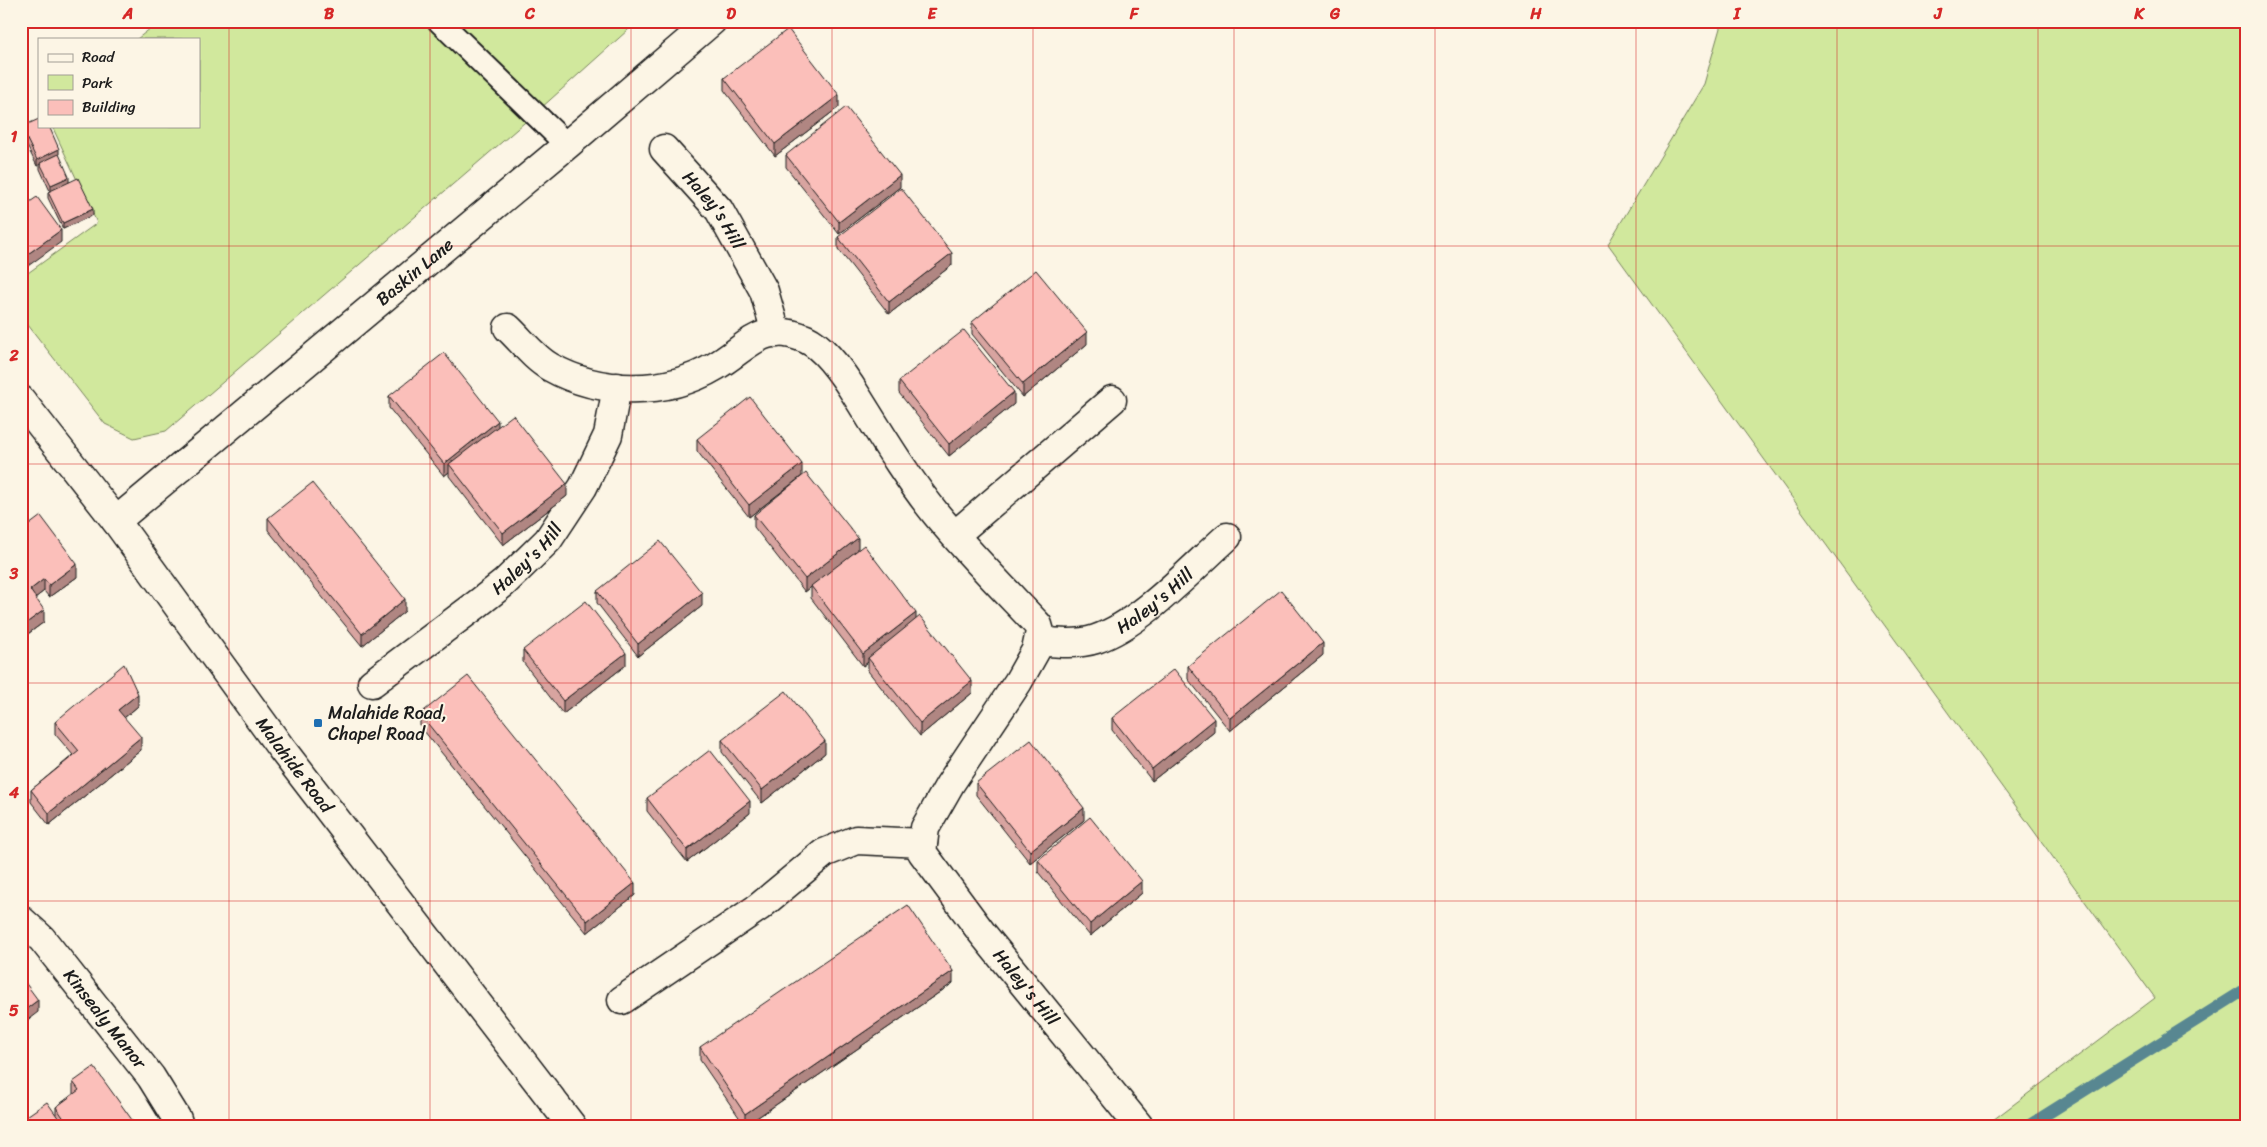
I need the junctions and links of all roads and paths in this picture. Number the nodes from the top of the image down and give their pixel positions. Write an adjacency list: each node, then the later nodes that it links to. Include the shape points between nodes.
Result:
1 (440, 21): 3 (lane)
2 (712, 21): 3 (street, Baskin Lane)
3 (567, 145): 10 (street, Baskin Lane)
4 (664, 149): 6 (street, Haley's Hill, via 719,210 764,291)
5 (508, 328): 7 (street, via 548,366 590,384)
6 (776, 333): 7 (street, via 759,336 715,367 676,383 631,390); 11 (street, via 784,332 808,340 846,378 903,470)
7 (617, 387): 14 (street, Haley's Hill, via 608,435 583,488 548,540 504,582)
8 (21, 400): 10 (street, Malahide Road)
9 (1112, 400): 11 (street)
10 (116, 521): 19 (street, Malahide Road, via 281,748)
11 (955, 535): 13 (street, via 1038,625)
12 (1227, 537): 13 (street, Haley's Hill, via 1144,611 1120,628 1095,640)
13 (1039, 641): 15 (street, via 1018,682 950,784 925,828)
14 (372, 683)
15 (923, 843): 17 (street, via 856,840 824,853 759,907); 20 (street, Haley's Hill, via 922,852 982,933)
16 (21, 920): 18 (street, Kinsealy Manor, via 42,939 150,1077)
17 (622, 1000)
18 (179, 1126)
19 (572, 1126)
20 (1139, 1126)

